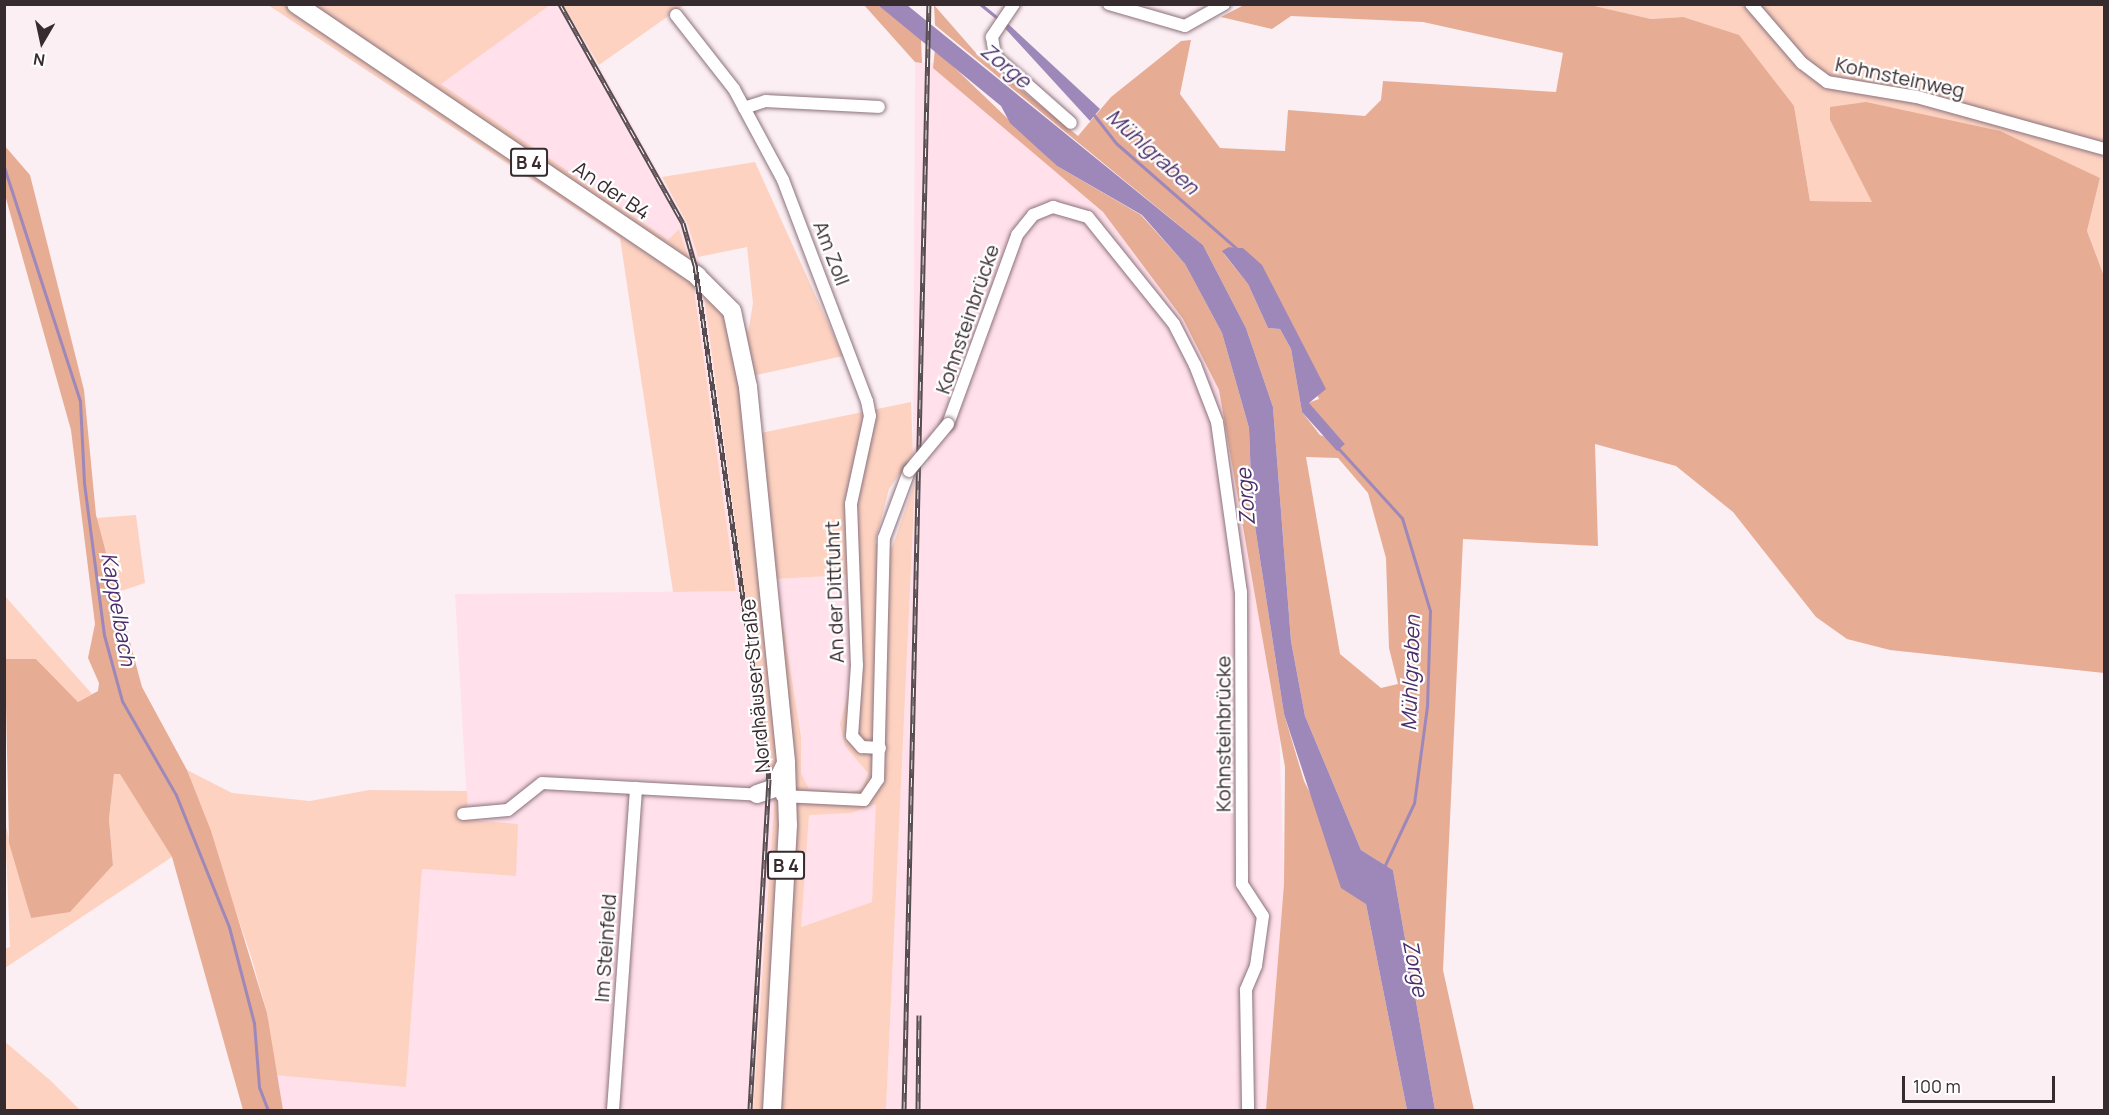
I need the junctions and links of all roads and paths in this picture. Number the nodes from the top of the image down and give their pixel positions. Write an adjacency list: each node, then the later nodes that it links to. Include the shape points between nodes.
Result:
1 (296, 4): 11 (main road, An der B4 / B 4)
2 (1014, 4): 9 (street, via 1000,19 992,37 995,56)
3 (1109, 4): 4 (street, via 1185,26)
4 (1224, 4)
5 (1750, 4): 10 (street, Kohnsteinweg, via 1802,63 1827,82 1917,97)
6 (676, 15): 8 (street, Am Zoll)
7 (879, 107): 8 (street, via 766,101)
8 (744, 108): 12 (street, Am Zoll, via 783,180)
9 (1071, 123)
10 (2104, 149)
11 (697, 276): 14 (main road, Nordhäuser Straße / B 4, via 724,299 739,328)
12 (870, 416): 13 (street, An der Dittfuhrt, via 851,504 857,665 852,736 862,747)
13 (880, 748): 17 (street, Kohnsteinbrücke, via 878,779 864,800); 21 (street, Kohnsteinbrücke, bridge, via 886,528 909,471 960,402 986,315 1024,224 1042,210 1069,208 1088,217 1174,324 1217,422 1241,592 1242,884 1263,916 1256,966 1246,990)
14 (786, 763): 16 (main road, via 774,788); 17 (main road, Nordhäuser Straße / B 4)
15 (636, 788): 16 (street); 18 (street, via 542,783 508,810); 19 (street, Im Steinfeld)
16 (757, 794): 17 (street)
17 (788, 797): 20 (main road, Nordhäuser Straße / B 4)
18 (464, 814)
19 (613, 1110)
20 (772, 1110)
21 (1248, 1110)

